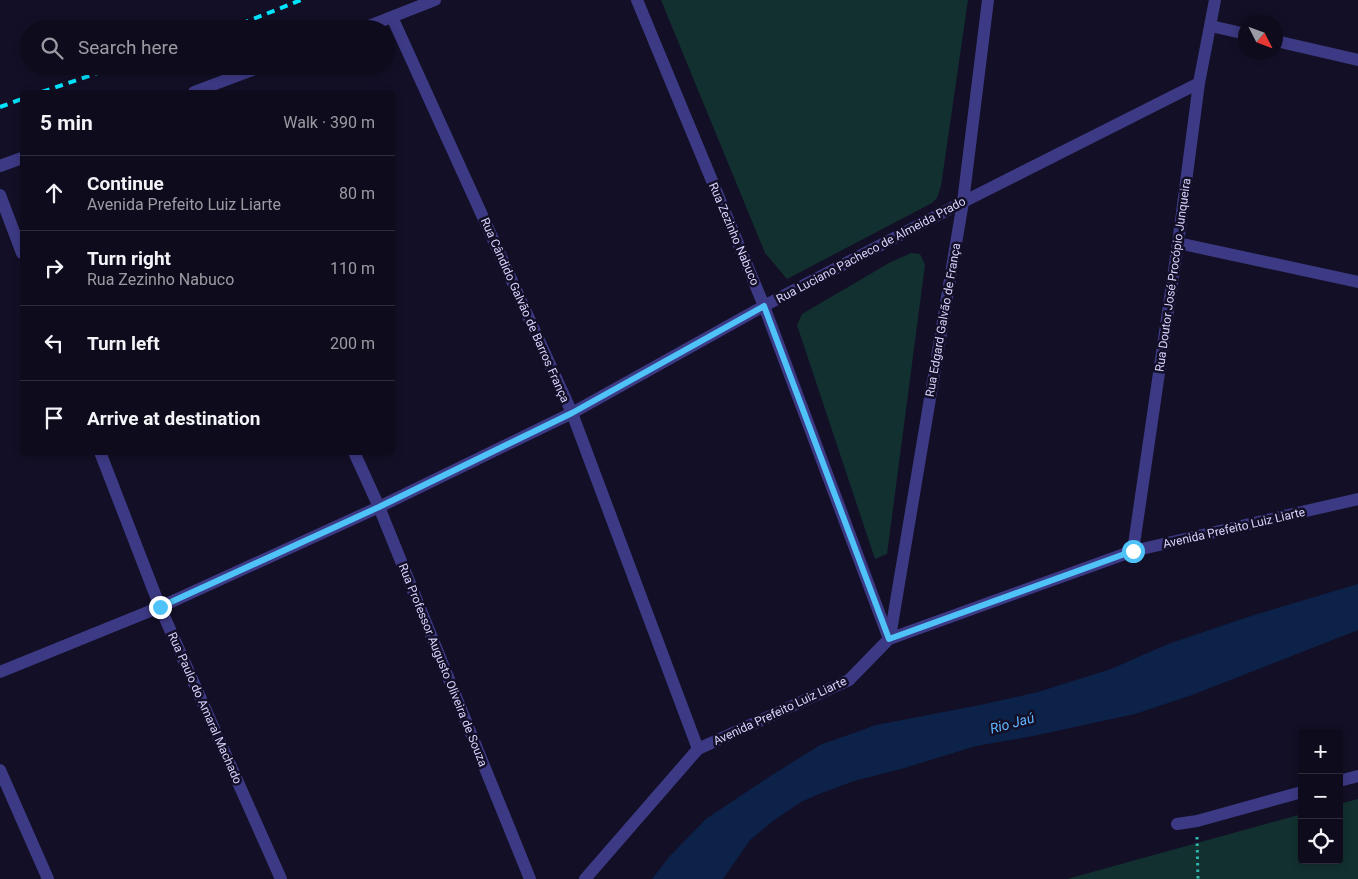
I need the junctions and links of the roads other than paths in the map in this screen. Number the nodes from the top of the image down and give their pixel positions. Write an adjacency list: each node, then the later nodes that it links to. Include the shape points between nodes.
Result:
1 (435, 0): 5 (street)
2 (637, 0): 23 (street, Rua Zezinho Nabuco)
3 (988, 0): 19 (street, Rua Edgard Galvão de França)
4 (1215, 0): 9 (street, Rua Doutor José Procópio Junqueira)
5 (392, 17): 6 (street); 7 (street, Rua Cândido Galvão de Barros França)
6 (384, 20)
7 (393, 20)
8 (395, 24): 24 (street, Rua Cândido Galvão de Barros França)
9 (1211, 26): 10 (street); 14 (street, Rua Doutor José Procópio Junqueira)
10 (1238, 32)
11 (1283, 43): 12 (street)
12 (1358, 60)
13 (239, 75): 15 (street)
14 (1199, 83): 19 (street, Rua Luciano Pacheco de Almeida Prado); 20 (street, Rua Doutor José Procópio Junqueira)
15 (199, 90)
16 (20, 159): 17 (street)
17 (0, 166)
18 (0, 195): 21 (street)
19 (963, 202): 23 (street, Rua Luciano Pacheco de Almeida Prado); 31 (street, Rua Edgard Galvão de França)
20 (1178, 243): 22 (street); 29 (street, Rua Doutor José Procópio Junqueira)
21 (20, 248)
22 (1358, 282)
23 (764, 306): 24 (street, Rua Luciano Pacheco de Almeida Prado); 31 (street, Rua Zezinho Nabuco)
24 (572, 413): 28 (street, Rua Luciano Pacheco de Almeida Prado); 33 (street, Rua Cândido Galvão de Barros França)
25 (101, 455): 30 (street, Rua Paulo do Amaral Machado)
26 (355, 455): 28 (street, Rua Professor Augusto Oliveira de Souza)
27 (1358, 499): 29 (street, Avenida Prefeito Luiz Liarte)
28 (379, 507): 30 (street, Rua Luciano Pacheco de Almeida Prado); 41 (street, Rua Professor Augusto Oliveira de Souza)
29 (1133, 551): 31 (street, Avenida Prefeito Luiz Liarte)
30 (160, 607): 32 (street, Rua Luciano Pacheco de Almeida Prado); 40 (street, Rua Paulo do Amaral Machado)
31 (889, 639): 33 (street, Avenida Prefeito Luiz Liarte, via 849,680)
32 (0, 672)
33 (698, 750): 42 (street, Avenida Prefeito Luiz Liarte)
34 (0, 770): 39 (street)
35 (1358, 776): 36 (street)
36 (1343, 780)
37 (1298, 793): 38 (street)
38 (1177, 824)
39 (48, 879)
40 (281, 879)
41 (530, 879)
42 (585, 879)

